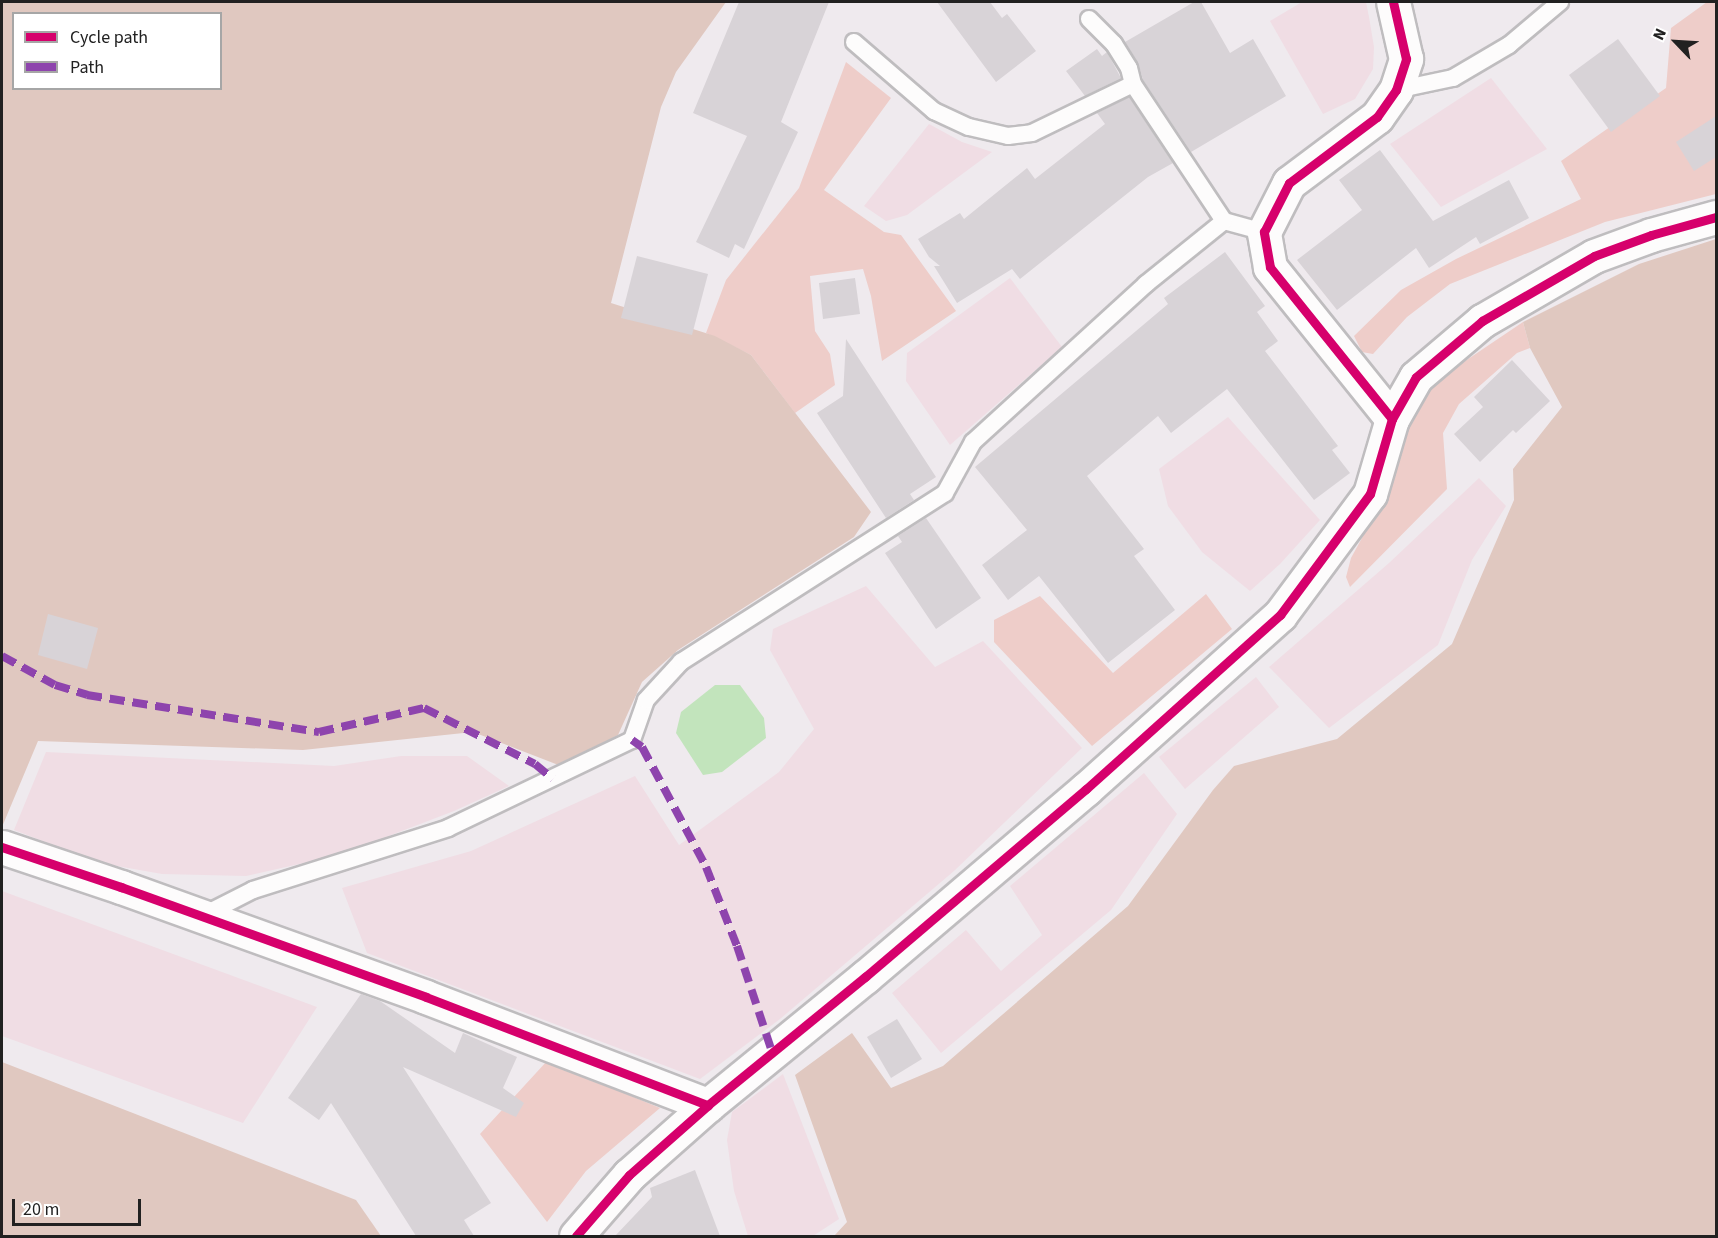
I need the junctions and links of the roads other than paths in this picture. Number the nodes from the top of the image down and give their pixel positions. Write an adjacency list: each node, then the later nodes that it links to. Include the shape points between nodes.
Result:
1 (1393, 2): 6 (street, via 1406,59)
2 (1560, 2): 6 (lane, via 1509,45 1453,78)
3 (1089, 19): 5 (lane, via 1114,44 1129,68)
4 (854, 42): 5 (lane, via 934,111 969,127 1008,136 1032,134)
5 (1133, 84): 8 (lane)
6 (1396, 90): 9 (street, via 1377,117 1289,183)
7 (1716, 217): 10 (street, via 1594,256 1482,321 1416,377)
8 (1224, 221): 9 (lane); 12 (lane, via 1146,284 972,442 945,493 681,662 646,700 632,740 448,828 253,890)
9 (1264, 232): 10 (street, via 1270,267)
10 (1392, 419): 13 (street, via 1370,494 1280,615 1068,804)
11 (2, 847): 12 (street)
12 (201, 916): 13 (street)
13 (708, 1105): 14 (street, via 629,1175)
14 (576, 1236)

